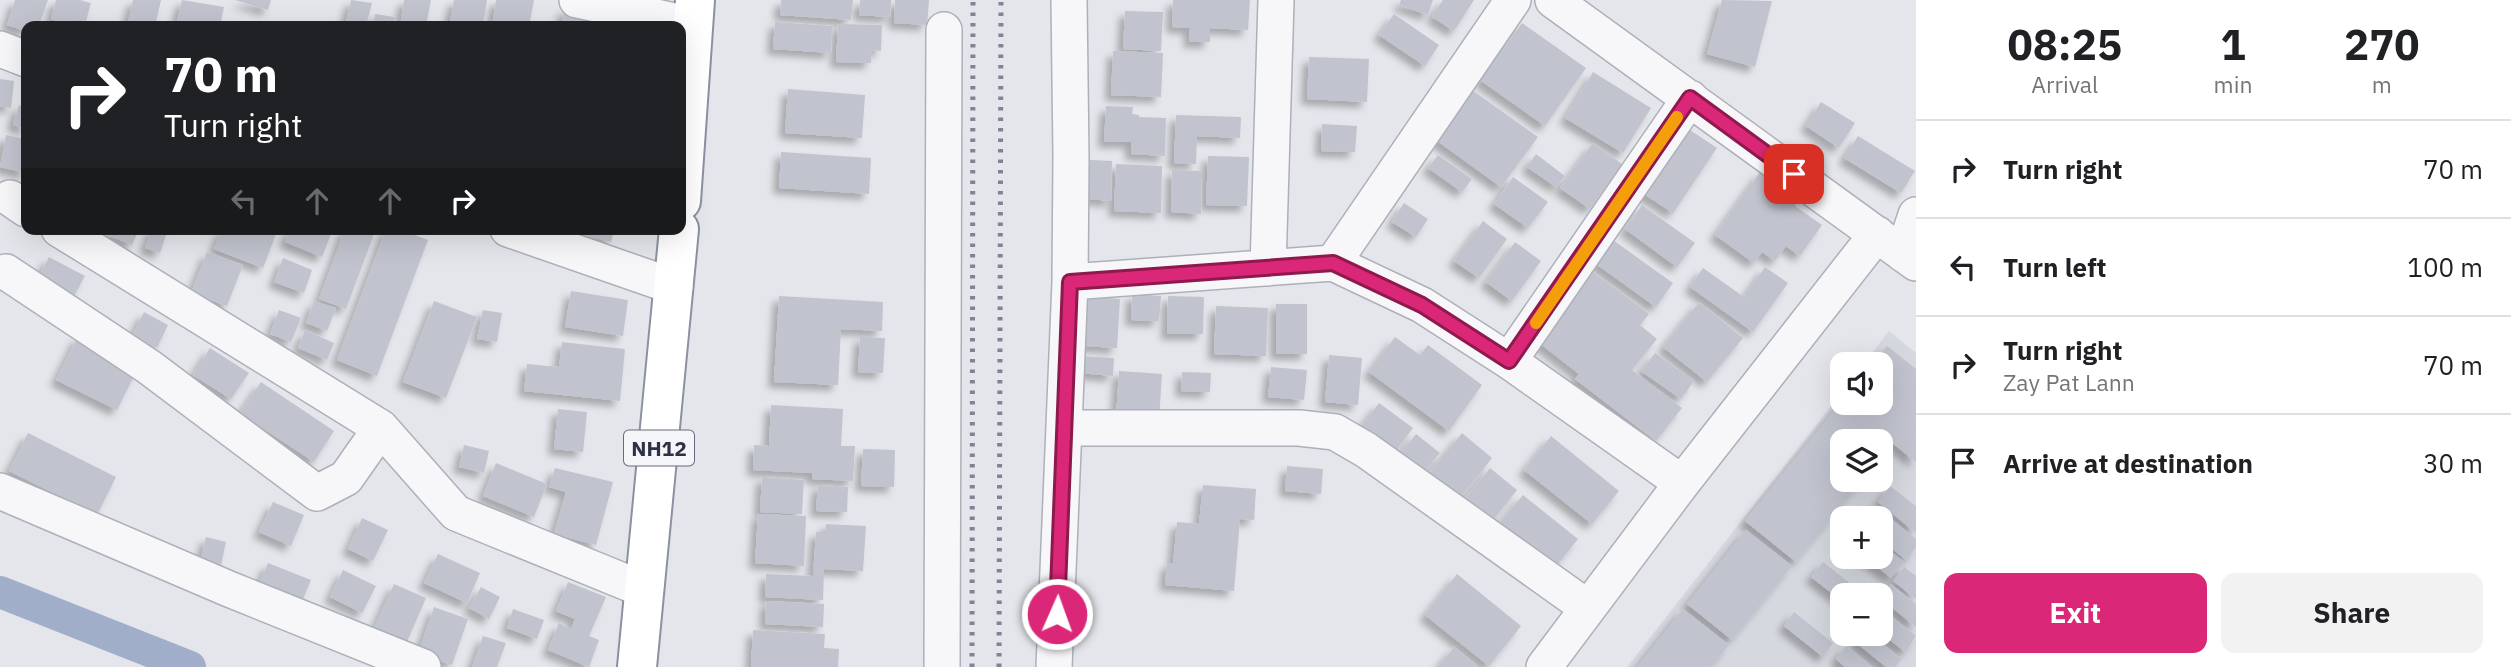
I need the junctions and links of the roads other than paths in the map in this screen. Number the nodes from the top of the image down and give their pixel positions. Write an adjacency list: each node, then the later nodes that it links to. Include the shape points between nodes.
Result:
1 (577, 0): 6 (street)
2 (1069, 0): 20 (street)
3 (1276, 0): 18 (street)
4 (1513, 0): 17 (street)
5 (1553, 0): 10 (street)
6 (694, 13): 11 (highway)
7 (944, 30): 31 (street)
8 (0, 49): 9 (street)
9 (21, 58)
10 (1690, 98): 16 (street); 22 (street)
11 (686, 129)
12 (1916, 215): 16 (street)
13 (69, 235): 23 (street)
14 (525, 235): 21 (street)
15 (679, 235): 21 (highway, NH12)
16 (1899, 250): 25 (street)
17 (1333, 263): 18 (street); 22 (street, via 1422,305)
18 (1268, 268): 20 (street)
19 (6, 272): 23 (street, via 149,367 317,494 346,478)
20 (1070, 282): 24 (street)
21 (675, 287): 27 (highway, NH12)
22 (1509, 361): 25 (street)
23 (381, 428): 27 (street, via 456,513)
24 (1064, 428): 28 (street, via 1335,432); 32 (street)
25 (1682, 483): 28 (street)
26 (0, 491): 29 (street)
27 (645, 590): 30 (highway, NH12)
28 (1588, 608): 33 (street)
29 (423, 667)
30 (637, 667)
31 (942, 667)
32 (1055, 667)
33 (1544, 667)

